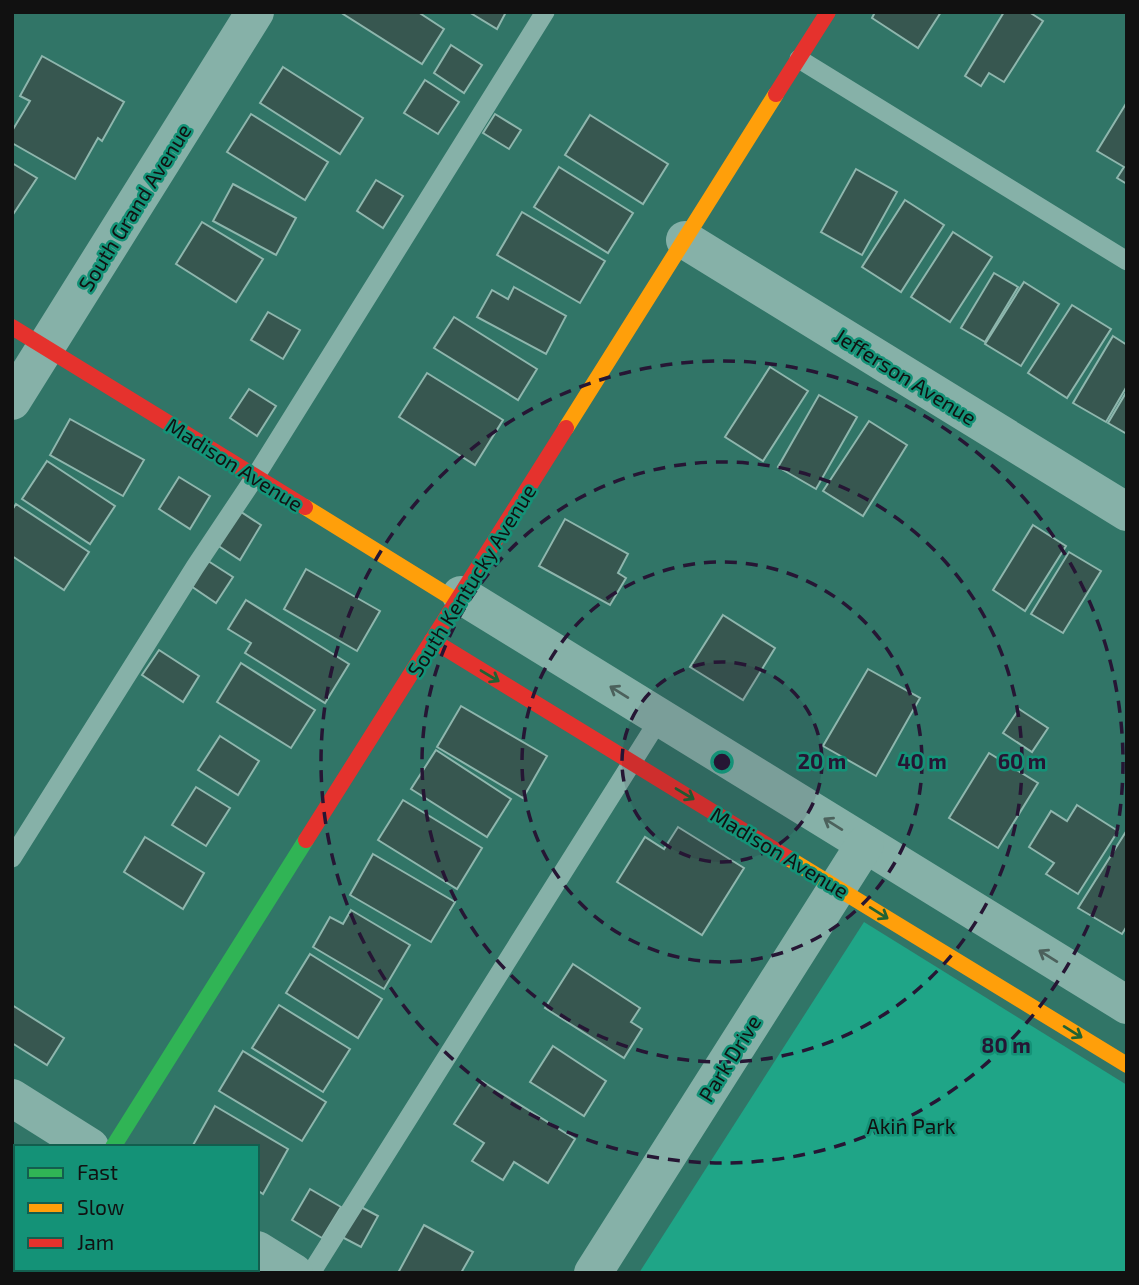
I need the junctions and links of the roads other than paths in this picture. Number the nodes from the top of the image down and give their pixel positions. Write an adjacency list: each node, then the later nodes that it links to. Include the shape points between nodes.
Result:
1 (255, 12): 8 (street, South Grand Avenue)
2 (545, 12): 10 (lane)
3 (828, 12): 4 (street, South Kentucky Avenue)
4 (799, 59): 5 (street, South Kentucky Avenue); 6 (lane)
5 (685, 240): 11 (street, Jefferson Avenue); 12 (street, South Kentucky Avenue)
6 (1127, 261)
7 (12, 327): 8 (street, Madison Avenue)
8 (46, 348): 9 (street, South Grand Avenue); 10 (street, Madison Avenue)
9 (12, 401)
10 (255, 477): 12 (street, Madison Avenue); 17 (lane)
11 (1127, 512)
12 (459, 598): 13 (street, South Kentucky Avenue); 14 (street, Madison Avenue, one-way to 12)
13 (432, 640): 15 (street, Madison Avenue, one-way to 15); 23 (street, South Kentucky Avenue)
14 (660, 718): 15 (lane); 16 (street, Madison Avenue, one-way to 14)
15 (631, 762): 18 (street, Madison Avenue, one-way to 18); 26 (lane)
16 (864, 844): 18 (street, Park Drive); 19 (street, Madison Avenue, one-way to 16)
17 (12, 858)
18 (837, 887): 20 (street, Madison Avenue, one-way to 20); 27 (street, Park Drive)
19 (1127, 1005)
20 (1127, 1065)
21 (12, 1098): 22 (street)
22 (87, 1145)
23 (114, 1145)
24 (259, 1251): 25 (street)
25 (294, 1273)
26 (311, 1273)
27 (593, 1273)

